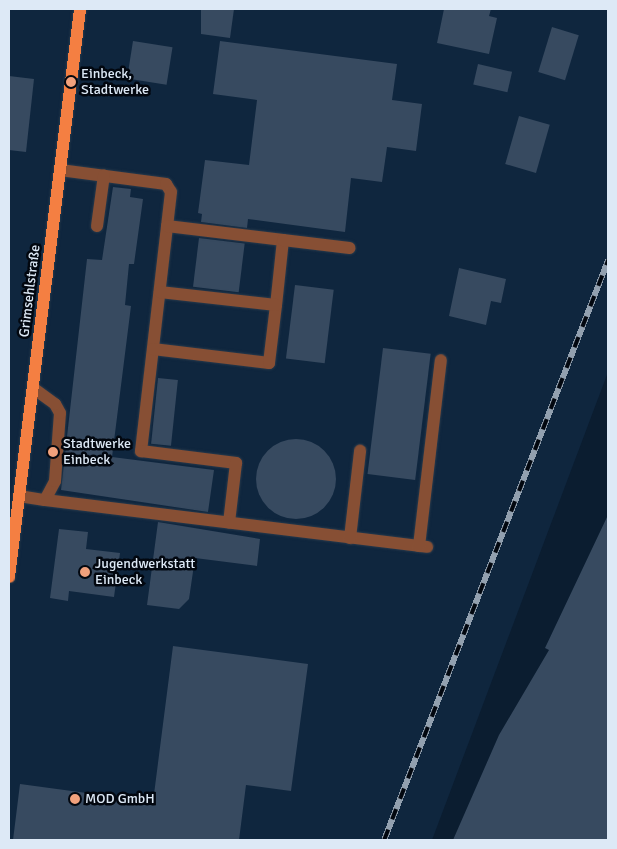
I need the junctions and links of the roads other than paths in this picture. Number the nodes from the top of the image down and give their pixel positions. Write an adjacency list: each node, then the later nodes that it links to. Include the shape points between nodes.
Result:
1 (80, 9): 2 (main road, Grimsehlstraße)
2 (60, 170): 3 (lane); 12 (main road, Grimsehlstraße)
3 (104, 175): 4 (lane); 5 (lane, via 166,184 171,192)
4 (97, 226)
5 (168, 226): 6 (lane); 8 (lane)
6 (284, 240): 7 (lane); 9 (lane)
7 (350, 248)
8 (160, 292): 9 (lane); 10 (lane)
9 (276, 305): 10 (lane, via 269,363)
10 (153, 349): 16 (lane, via 141,451 236,463)
11 (441, 360): 17 (lane, via 423,547)
12 (32, 388): 14 (main road, Grimsehlstraße); 15 (lane, via 55,404 62,423 55,481)
13 (360, 451): 17 (lane)
14 (19, 496): 15 (lane); 18 (main road, Grimsehlstraße)
15 (44, 500): 16 (lane)
16 (229, 523): 17 (lane)
17 (350, 538)
18 (9, 577)

